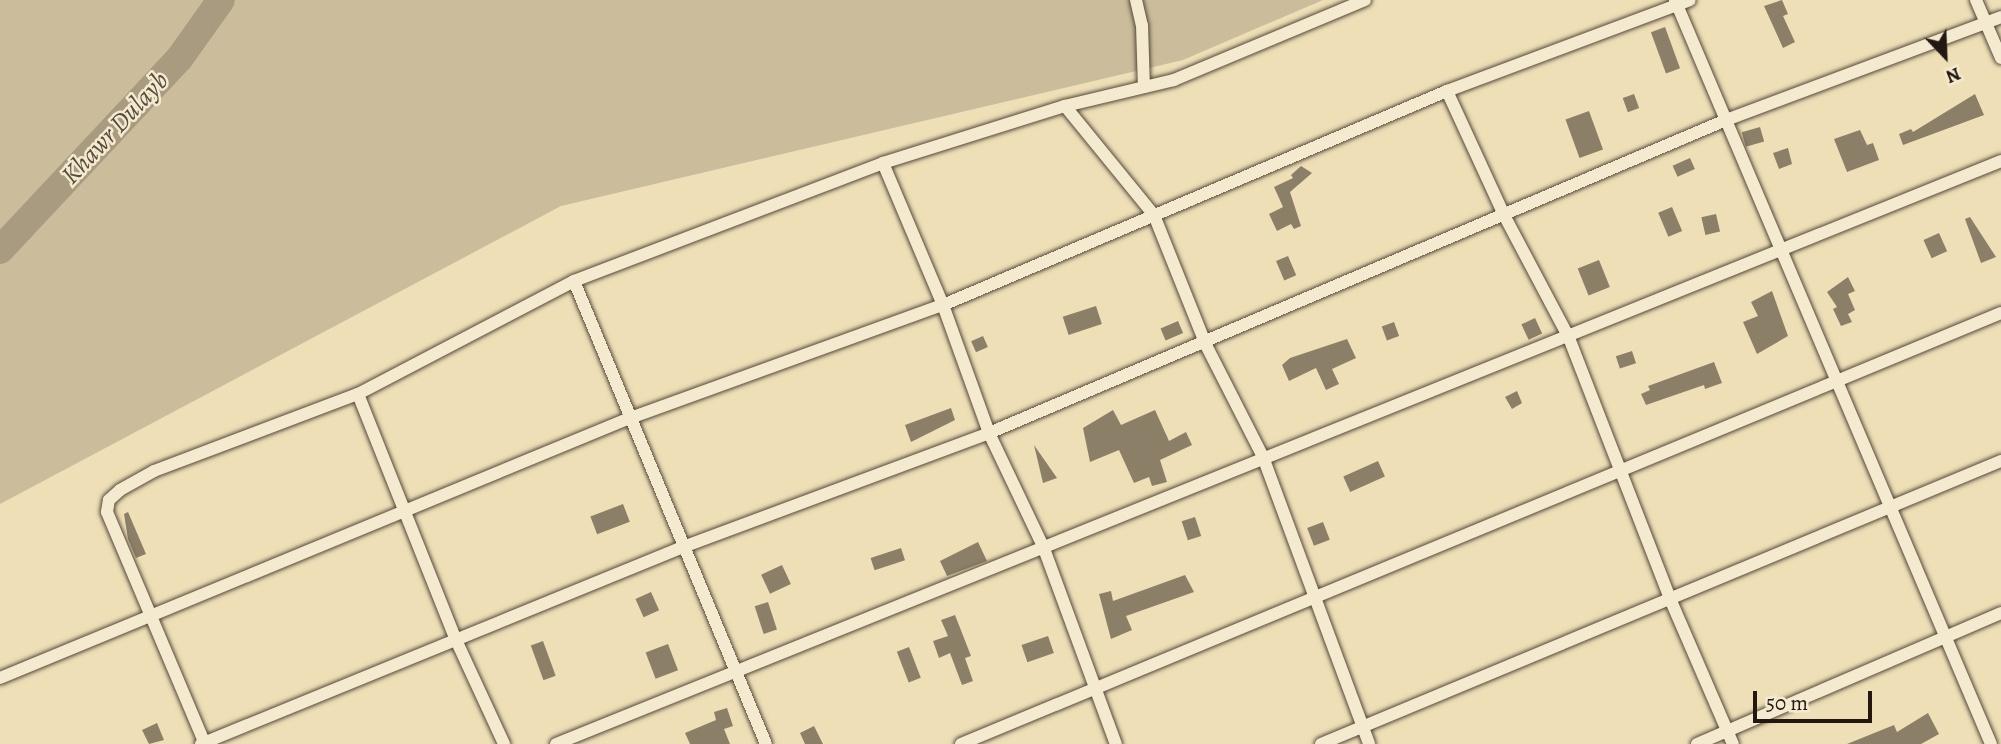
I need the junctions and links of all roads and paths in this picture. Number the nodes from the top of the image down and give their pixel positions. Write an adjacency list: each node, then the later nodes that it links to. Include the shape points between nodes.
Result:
1 (1136, 0): 9 (street)
2 (1365, 0): 9 (street, via 1174,80)
3 (1690, 0): 5 (street)
4 (1976, 0): 7 (street)
5 (1676, 3): 10 (street); 12 (street)
6 (2001, 17): 7 (street)
7 (1986, 23): 8 (street); 12 (street)
8 (2001, 58)
9 (1144, 88): 11 (street)
10 (1447, 91): 15 (street); 16 (street)
11 (1065, 106): 14 (street); 15 (street)
12 (1726, 120): 16 (street); 17 (street)
13 (2001, 161): 17 (street)
14 (883, 163): 18 (street); 19 (street)
15 (1154, 215): 19 (street); 22 (street)
16 (1504, 215): 21 (street); 22 (street)
17 (1783, 251): 21 (street); 23 (street)
18 (575, 281): 24 (street); 25 (street)
19 (943, 305): 25 (street); 26 (street)
20 (2001, 313): 23 (street)
21 (1569, 338): 27 (street); 29 (street)
22 (1206, 345): 26 (street); 27 (street)
23 (1837, 382): 29 (street); 30 (street)
24 (358, 394): 31 (street); 37 (street, via 154,471 109,500 107,512)
25 (630, 418): 31 (street); 33 (street)
26 (989, 433): 32 (street); 33 (street)
27 (1263, 457): 32 (street); 34 (street)
28 (2001, 461): 30 (street)
29 (1623, 472): 34 (street); 35 (street)
30 (1890, 508): 35 (street); 38 (street)
31 (404, 511): 37 (street); 39 (street)
32 (1043, 546): 40 (street); 42 (street)
33 (683, 547): 39 (street); 40 (street)
34 (1313, 600): 42 (street); 43 (street)
35 (1671, 601): 43 (street); 44 (street)
36 (2001, 613): 38 (street)
37 (153, 615): 41 (street); 45 (street)
38 (1945, 637): 44 (street); 55 (street)
39 (456, 640): 45 (street); 46 (street)
40 (739, 670): 47 (street); 48 (street)
41 (0, 678)
42 (1094, 690): 49 (street); 50 (street)
43 (1363, 727): 51 (street); 52 (street)
44 (1728, 731): 53 (street); 54 (street)
45 (203, 744)
46 (504, 744)
47 (556, 744)
48 (766, 744)
49 (961, 744)
50 (1116, 744)
51 (1321, 744)
52 (1369, 744)
53 (1697, 744)
54 (1733, 744)
55 (1991, 744)

